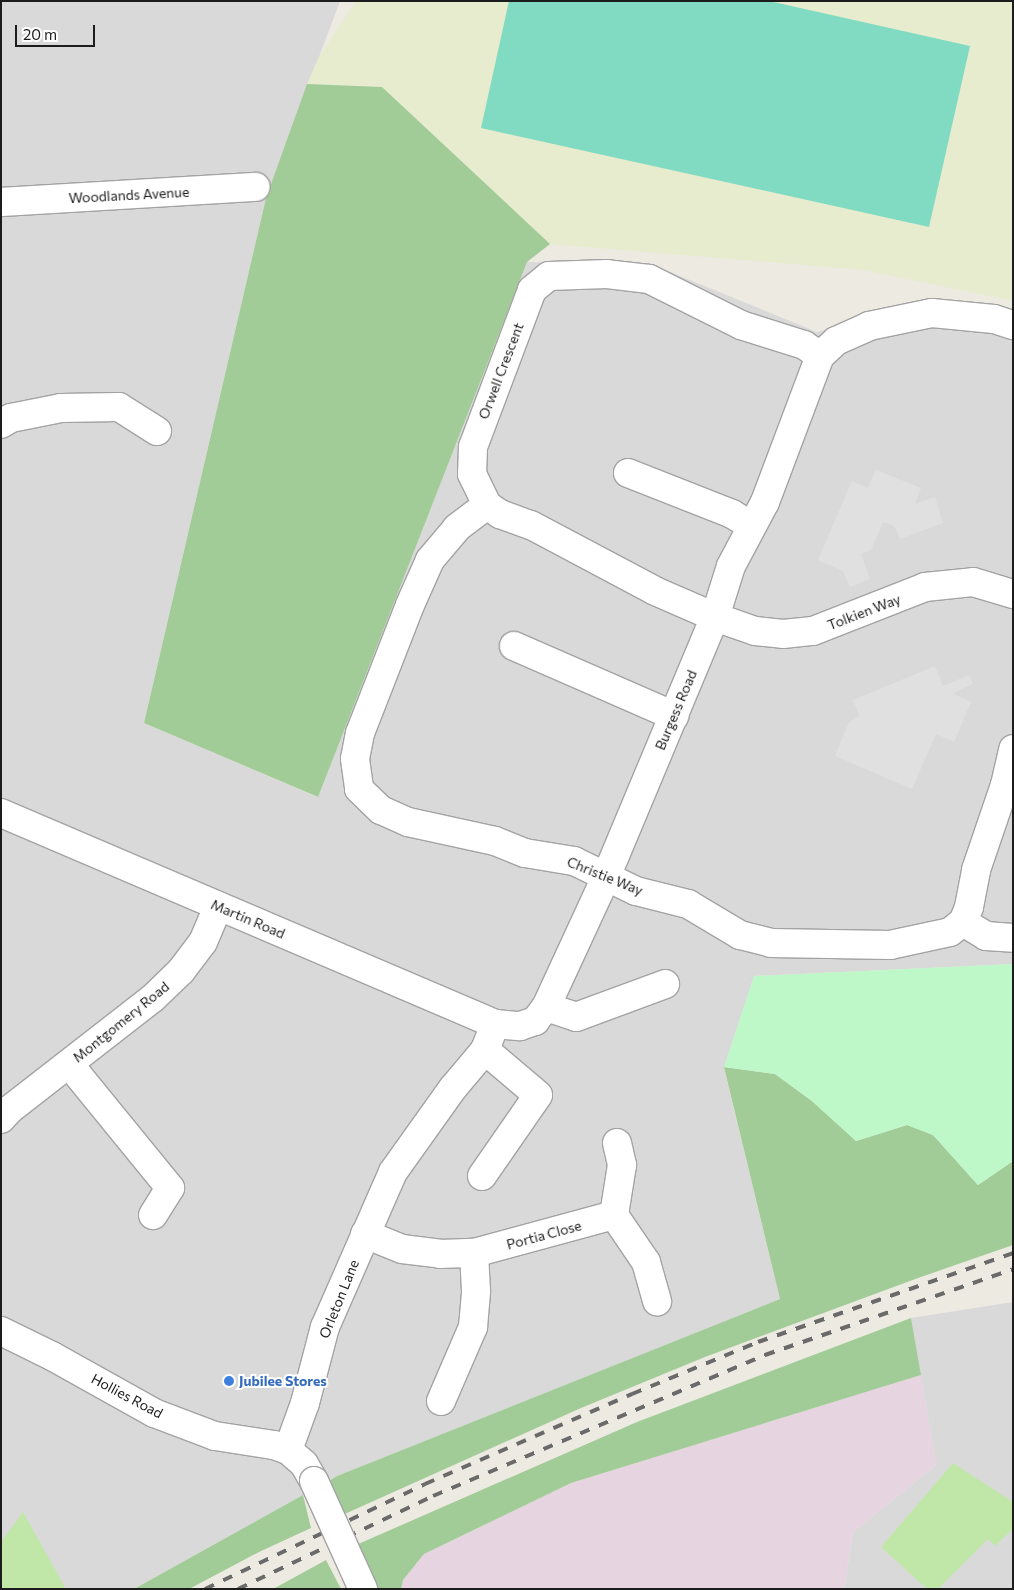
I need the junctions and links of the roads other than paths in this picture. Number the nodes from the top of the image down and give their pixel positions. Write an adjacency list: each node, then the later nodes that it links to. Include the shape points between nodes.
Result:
1 (256, 187): 2 (street, Woodlands Avenue)
2 (1, 202)
3 (1013, 325): 4 (street, via 994,319 932,313 869,326 836,340)
4 (820, 356): 8 (street, Orwell Crescent, via 804,346 741,325 649,279 607,274 549,276 532,290 473,447 472,474); 9 (street, Burgess Road, via 765,502)
5 (1, 424): 6 (street, via 11,418 61,408 119,407)
6 (157, 431)
7 (628, 473): 9 (street, via 732,514)
8 (488, 505): 11 (street, via 500,514 531,525 656,591); 16 (street, Christie Way, via 457,528 430,560 360,733 355,759 359,789 381,810 408,822 495,841 525,853 574,861)
9 (752, 526): 11 (street, Burgess Road, via 731,566)
10 (1013, 594): 11 (street, Tolkien Way, via 973,582 925,587 813,631 783,634 755,632)
11 (715, 617): 13 (street, Burgess Road)
12 (514, 646): 13 (street)
13 (674, 716): 16 (street, Burgess Road)
14 (1013, 749): 18 (street)
15 (1, 813): 17 (street, Martin Road)
16 (606, 877): 18 (street, Christie Way, via 636,891 688,904 740,935 771,944 890,945 950,932); 21 (street, Burgess Road)
17 (218, 906): 22 (street, Martin Road); 24 (street, Montgomery Road, via 202,942 181,971 153,998)
18 (963, 922): 19 (street, via 986,936)
19 (1013, 938)
20 (665, 984): 21 (street, via 576,1017)
21 (546, 1007): 22 (street, Burgess Road, via 535,1021 520,1026)
22 (496, 1024): 23 (street, Orleton Lane)
23 (485, 1050): 27 (street, via 538,1096); 30 (street, Orleton Lane, via 453,1088 393,1172)
24 (69, 1064): 25 (street, Montgomery Road); 28 (street, via 170,1188)
25 (1, 1119)
26 (617, 1143): 29 (street, via 622,1165)
27 (482, 1176)
28 (153, 1215)
29 (614, 1215): 31 (street, Portia Close); 32 (street, via 646,1262)
30 (365, 1234): 31 (street, Portia Close, via 402,1250); 35 (street, Orleton Lane, via 325,1326 305,1403)
31 (474, 1253): 34 (street, via 476,1291 473,1327)
32 (657, 1301)
33 (1, 1331): 35 (street, Hollies Road, via 154,1413 215,1436)
34 (441, 1401)
35 (288, 1450): 36 (street, bridge, via 304,1464 314,1481)
36 (363, 1589)

